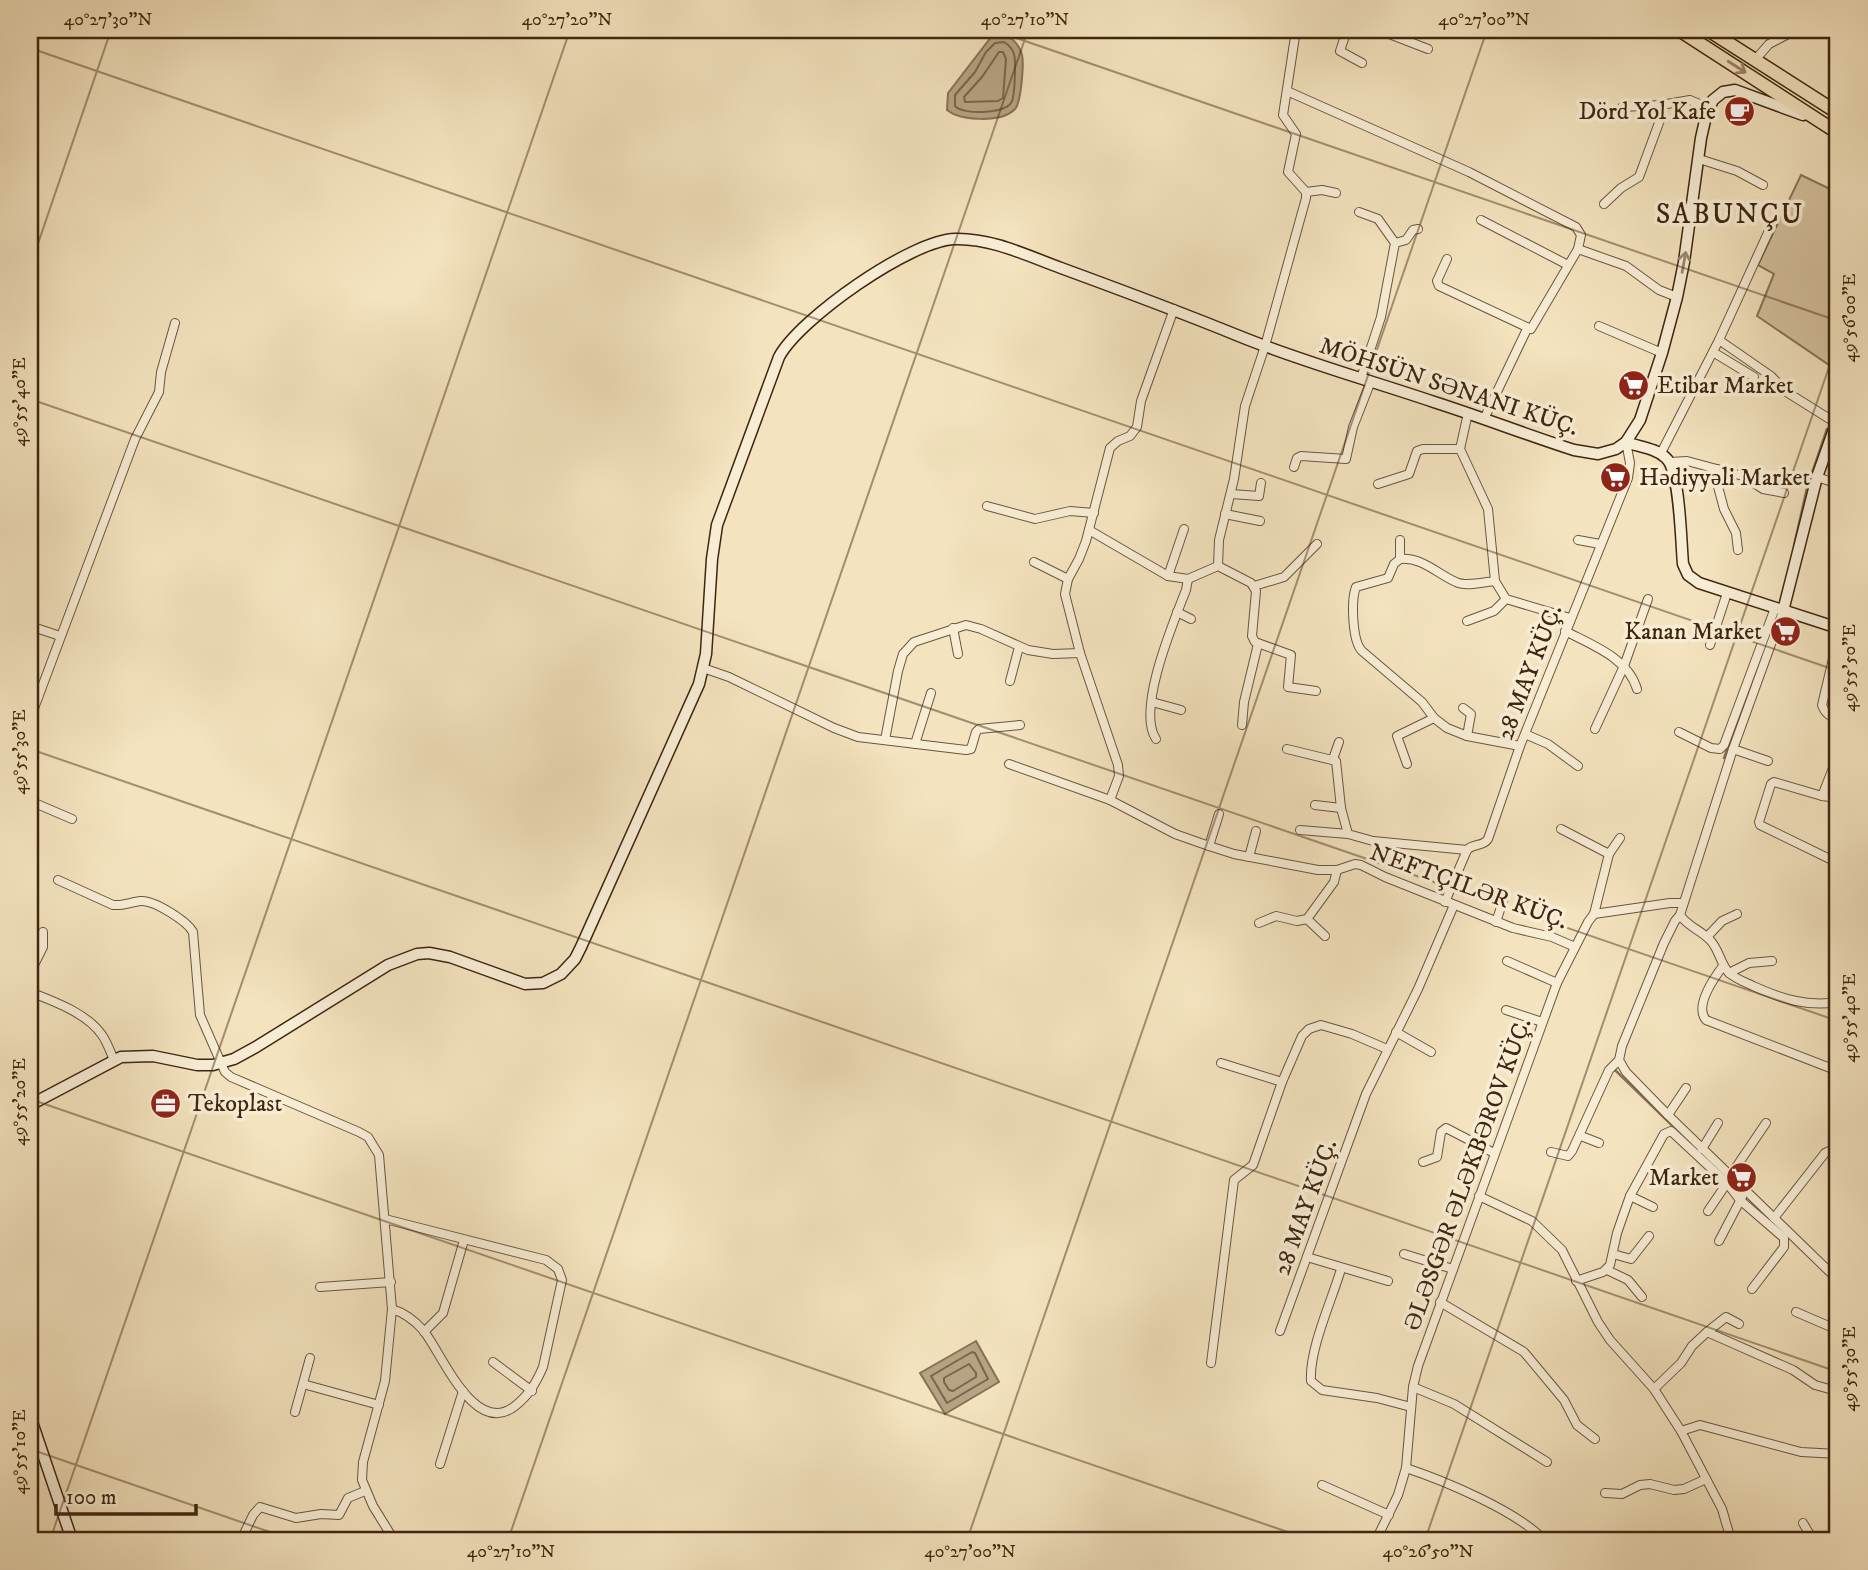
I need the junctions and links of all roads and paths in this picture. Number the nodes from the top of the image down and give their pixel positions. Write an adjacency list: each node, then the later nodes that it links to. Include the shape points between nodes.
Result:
1 (1296, 30): 10 (street)
2 (1347, 30): 9 (street, via 1340,51)
3 (1379, 30): 7 (street)
4 (1679, 30): 15 (main road, one-way to 15)
5 (1707, 30): 8 (main road)
6 (1796, 30): 8 (street, via 1769,44)
7 (1429, 49)
8 (1755, 60): 14 (main road)
9 (1362, 63)
10 (1287, 91): 19 (street, via 1283,115 1296,134 1288,172); 27 (street, via 1469,172 1576,227 1581,234)
11 (1661, 105): 12 (street); 13 (street, via 1686,100); 21 (street, via 1639,177)
12 (1622, 107)
13 (1709, 108): 15 (street, via 1718,95 1735,90); 17 (street)
14 (1838, 113)
15 (1819, 121): 16 (main road)
16 (1838, 133)
17 (1699, 159): 18 (street); 30 (street, one-way to 17)
18 (1763, 185)
19 (1306, 192): 20 (street); 36 (street)
20 (1336, 193)
21 (1604, 204)
22 (1359, 212): 26 (street, via 1378,219)
23 (1480, 220): 29 (street)
24 (1772, 224): 35 (street)
25 (1418, 229): 26 (street)
26 (1395, 243): 40 (street)
27 (1578, 249): 29 (street); 30 (street, via 1626,266)
28 (1447, 260): 34 (street, via 1439,286)
29 (1568, 265): 34 (street, via 1534,328)
30 (1677, 297): 38 (street)
31 (1174, 309): 36 (street, MÖHSÜN SƏNANI KÜÇ.); 57 (street, via 1141,401 1137,428 1110,448); 95 (street, MÖHSÜN SƏNANI KÜÇ., via 997,245 952,239 911,252 817,315 795,334 779,357 723,507 714,540)
32 (175, 323): 87 (street, via 159,392 135,439)
33 (1599, 326): 38 (street)
34 (1527, 329): 42 (street)
35 (1719, 340): 37 (street); 43 (street, via 1785,391)
36 (1265, 346): 40 (street, MÖHSÜN SƏNANI KÜÇ.); 55 (street, via 1245,406)
37 (1713, 352): 39 (street); 46 (street)
38 (1662, 353): 44 (street, via 1640,420)
39 (1754, 377)
40 (1366, 379): 41 (street, MÖHSÜN SƏNANI KÜÇ.); 48 (street, via 1346,459 1301,456)
41 (1468, 413): 42 (street, MÖHSÜN SƏNANI KÜÇ.); 45 (street)
42 (1484, 419): 44 (street, MÖHSÜN SƏNANI KÜÇ., via 1586,453 1607,453)
43 (1837, 421): 50 (street)
44 (1626, 442): 46 (street); 65 (street, 28 MAY KÜÇ., via 1628,478)
45 (1460, 449): 52 (street, via 1418,451 1409,474); 73 (street, via 1488,509)
46 (1661, 453): 47 (street)
47 (1670, 462): 49 (street, via 1681,460); 75 (street, via 1685,570 1692,579)
48 (1294, 467)
49 (1717, 469): 54 (street); 66 (street, via 1717,483)
50 (1817, 477): 53 (street); 78 (street)
51 (1261, 483): 55 (street, via 1259,496)
52 (1378, 484)
53 (1838, 484)
54 (1784, 493)
55 (1231, 494): 58 (street)
56 (987, 506): 57 (street, via 1035,519 1070,511)
57 (1094, 513): 61 (street)
58 (1225, 514): 59 (street); 69 (street)
59 (1260, 521)
60 (1184, 529): 70 (street)
61 (1089, 530): 70 (street); 71 (street)
62 (1399, 540): 67 (street)
63 (1578, 540): 65 (street)
64 (1317, 544): 74 (street, via 1284,577)
65 (1600, 544): 80 (street, 28 MAY KÜÇ.)
66 (1738, 550)
67 (1400, 559): 73 (street, via 1431,567 1461,584); 103 (street, via 1388,578 1356,587 1356,641)
68 (1034, 562): 71 (street)
69 (1218, 566): 72 (street); 74 (street)
70 (1168, 576): 72 (street)
71 (1068, 579): 92 (street, via 1065,594)
72 (1188, 579): 79 (street)
73 (1495, 581): 77 (street)
74 (1254, 586): 89 (street, via 1252,636)
75 (1727, 593): 78 (street); 90 (street)
76 (1648, 599): 94 (street)
77 (1506, 600): 80 (street); 82 (street, via 1494,611)
78 (1779, 610): 85 (street); 109 (street, via 1724,745 1711,748); 118 (street)
79 (1177, 612): 81 (street); 100 (street, via 1158,666)
80 (1570, 618): 86 (street, 28 MAY KÜÇ.)
81 (1191, 619)
82 (1467, 621)
83 (30, 626): 87 (street)
84 (953, 628): 91 (street, via 981,629); 93 (street); 113 (street, via 914,642 903,654)
85 (1838, 628)
86 (1565, 631): 94 (street, via 1607,652); 110 (street, 28 MAY KÜÇ.)
87 (60, 636): 104 (street)
88 (1838, 638): 105 (street, via 1822,705 1829,716)
89 (1258, 644): 98 (street, via 1291,655 1288,687); 107 (street)
90 (1710, 645)
91 (1019, 647): 92 (street, via 1053,654); 96 (street)
92 (1080, 653): 127 (street, via 1118,765)
93 (958, 654)
94 (1623, 666): 97 (street); 108 (street)
95 (703, 668): 113 (street, via 846,733); 172 (street, MÖHSÜN SƏNANI KÜÇ., via 581,947 561,974 542,983 525,984 450,957 417,954 388,965 256,1047)
96 (1010, 681)
97 (1637, 689)
98 (1316, 691)
99 (931, 693): 115 (street)
100 (1152, 702): 102 (street); 112 (street, via 1151,730)
101 (1463, 708): 111 (street, via 1471,714)
102 (1181, 710)
103 (1434, 718): 111 (street); 122 (street, via 1397,736)
104 (30, 719)
105 (1838, 719)
106 (1020, 725): 115 (street, via 979,729 971,749 966,750)
107 (1242, 725)
108 (1595, 729)
109 (1679, 732)
110 (1525, 734): 116 (street, 28 MAY KÜÇ.); 123 (street)
111 (1467, 736): 116 (street)
112 (1156, 739)
113 (885, 740): 115 (street)
114 (1339, 742): 119 (street)
115 (915, 744)
116 (1520, 746): 139 (street, 28 MAY KÜÇ., via 1488,839)
117 (1287, 749): 119 (street)
118 (1733, 749): 120 (street); 146 (street)
119 (1333, 759): 130 (street)
120 (1768, 761)
121 (1009, 764): 127 (street, NEFTÇILƏR KÜÇ.)
122 (1407, 764)
123 (1578, 766)
124 (1833, 768): 125 (street)
125 (1822, 796): 126 (street); 142 (street, via 1774,782 1759,822)
126 (1838, 797)
127 (1110, 800): 138 (street, NEFTÇILƏR KÜÇ.)
128 (30, 802): 132 (street)
129 (1315, 805): 130 (street)
130 (1340, 807): 136 (street)
131 (1219, 814): 138 (street)
132 (72, 819)
133 (1561, 829): 140 (street)
134 (1300, 830): 136 (street)
135 (1256, 831): 141 (street)
136 (1348, 834): 139 (street, via 1373,841)
137 (1619, 838): 140 (street, ƏLƏSGƏR ƏLƏKBƏROV KÜÇ.)
138 (1209, 846): 141 (street, NEFTÇILƏR KÜÇ.)
139 (1466, 850): 147 (street, 28 MAY KÜÇ.)
140 (1609, 854): 148 (street, ƏLƏSGƏR ƏLƏKBƏROV KÜÇ.)
141 (1250, 857): 143 (street, NEFTÇILƏR KÜÇ.)
142 (1838, 863)
143 (1338, 870): 147 (street, NEFTÇILƏR KÜÇ., via 1360,864); 151 (street, via 1335,882)
144 (58, 880): 172 (street, via 113,905 147,901 189,925 200,1015)
145 (1505, 895): 152 (street)
146 (1683, 903): 148 (street); 150 (street)
147 (1449, 904): 152 (street, NEFTÇILƏR KÜÇ.); 167 (street, 28 MAY KÜÇ., via 1427,969)
148 (1594, 914): 157 (street, ƏLƏSGƏR ƏLƏKBƏROV KÜÇ.)
149 (1737, 914): 156 (street, via 1728,916)
150 (1681, 915): 156 (street); 171 (street, via 1664,943)
151 (1307, 919): 153 (street, via 1276,916); 155 (street)
152 (1496, 922): 157 (street, NEFTÇILƏR KÜÇ.)
153 (1259, 923)
154 (43, 932): 161 (street, via 43,947)
155 (1325, 936)
156 (1707, 937): 160 (street)
157 (1575, 947): 162 (street, ƏLƏSGƏR ƏLƏKBƏROV KÜÇ.)
158 (1507, 961): 162 (street)
159 (1772, 961): 160 (street)
160 (1726, 969): 164 (street, via 1787,1000); 174 (street, via 1710,986 1702,1010 1706,1020)
161 (30, 973)
162 (1557, 983): 166 (street, ƏLƏSGƏR ƏLƏKBƏROV KÜÇ.)
163 (30, 992): 170 (street, via 92,1024 101,1032)
164 (1838, 1002)
165 (1506, 1010): 166 (street)
166 (1542, 1022): 185 (street, ƏLƏSGƏR ƏLƏKBƏROV KÜÇ.)
167 (1396, 1032): 168 (street, 28 MAY KÜÇ.); 169 (street)
168 (1387, 1049): 175 (street, via 1321,1025 1309,1028); 202 (street, 28 MAY KÜÇ.)
169 (1431, 1052)
170 (114, 1060): 172 (street, via 129,1055 197,1065); 177 (street)
171 (1619, 1060): 178 (street); 181 (street, via 1609,1070)
172 (221, 1063): 196 (street, via 231,1077 368,1137 379,1155)
173 (1221, 1063): 175 (street)
174 (1838, 1071)
175 (1282, 1083): 223 (street, via 1253,1165 1234,1180)
176 (1686, 1088): 178 (street)
177 (30, 1105)
178 (1668, 1115): 183 (street)
179 (1718, 1123): 183 (street)
180 (1766, 1123): 188 (street)
181 (1581, 1136): 182 (street); 184 (street, via 1568,1156)
182 (1599, 1143)
183 (1702, 1149): 188 (street)
184 (1551, 1152)
185 (1494, 1153): 187 (street, via 1446,1128 1441,1132 1437,1157); 190 (street, ƏLƏSGƏR ƏLƏKBƏROV KÜÇ.)
186 (1838, 1157): 195 (street, via 1825,1153)
187 (1423, 1162)
188 (1729, 1180): 189 (street); 191 (street, via 1675,1133 1668,1132); 192 (street); 194 (street)
189 (1746, 1191): 192 (street); 195 (street)
190 (1479, 1196): 204 (street, ƏLƏSGƏR ƏLƏKBƏROV KÜÇ.); 206 (street, via 1517,1212 1547,1234 1562,1251)
191 (1630, 1196): 193 (street); 201 (street)
192 (1740, 1200): 199 (street); 211 (street, via 1785,1243)
193 (1653, 1207)
194 (1708, 1211)
195 (1774, 1217): 207 (street)
196 (385, 1219): 198 (street); 209 (street)
197 (1649, 1236): 201 (street, via 1631,1259)
198 (464, 1240): 219 (street, via 443,1313); 228 (street, via 546,1260 558,1269 561,1292 542,1367)
199 (1719, 1241)
200 (1404, 1254): 204 (street)
201 (1613, 1254): 205 (street)
202 (1307, 1257): 203 (street); 218 (street, 28 MAY KÜÇ.)
203 (1341, 1269): 208 (street); 231 (street, via 1311,1381 1322,1390)
204 (1453, 1269): 213 (street, ƏLƏSGƏR ƏLƏKBƏROV KÜÇ.)
205 (1607, 1270): 206 (street); 212 (street, via 1628,1280)
206 (1576, 1280): 226 (street, via 1610,1340)
207 (1838, 1280)
208 (1388, 1281)
209 (391, 1282): 210 (street); 214 (street)
210 (320, 1287)
211 (1752, 1289)
212 (1642, 1297)
213 (1440, 1302): 225 (street, ƏLƏSGƏR ƏLƏKBƏROV KÜÇ.); 235 (street, via 1524,1352 1564,1400 1577,1425)
214 (392, 1309): 219 (street, via 403,1312); 230 (street)
215 (1796, 1312): 217 (street)
216 (1739, 1324): 220 (street, via 1724,1318)
217 (1838, 1330)
218 (1280, 1331)
219 (424, 1332): 227 (street)
220 (1707, 1332): 226 (street); 229 (street)
221 (310, 1359): 224 (street)
222 (493, 1362): 228 (street)
223 (1211, 1363)
224 (303, 1384): 230 (street); 232 (street)
225 (1413, 1387): 231 (street, ƏLƏSGƏR ƏLƏKBƏROV KÜÇ.); 237 (street, via 1454,1404)
226 (1654, 1389): 234 (street)
227 (463, 1391): 228 (street, via 488,1412 500,1414); 238 (street)
228 (531, 1391)
229 (1838, 1395)
230 (379, 1405): 242 (street, via 363,1462)
231 (1411, 1407): 239 (street, ƏLƏSGƏR ƏLƏKBƏROV KÜÇ.)
232 (295, 1412)
233 (30, 1416): 246 (street)
234 (1681, 1431): 236 (street, via 1700,1425 1801,1452); 240 (street)
235 (1595, 1439)
236 (1838, 1454)
237 (1547, 1462)
238 (440, 1464)
239 (1406, 1468): 244 (street, ƏLƏSGƏR ƏLƏKBƏROV KÜÇ.); 250 (street, via 1455,1486)
240 (1706, 1479): 243 (street, via 1684,1489 1650,1484 1622,1494); 251 (street, via 1722,1508)
241 (1322, 1485): 244 (street)
242 (365, 1491): 247 (street, via 348,1498 335,1516 296,1518 260,1507); 248 (street)
243 (1605, 1493)
244 (1389, 1515): 249 (street, ƏLƏSGƏR ƏLƏKBƏROV KÜÇ.)
245 (1803, 1523): 252 (street)
246 (72, 1540)
247 (241, 1540)
248 (394, 1540)
249 (1376, 1540)
250 (1544, 1540)
251 (1731, 1540)
252 (1814, 1540)

